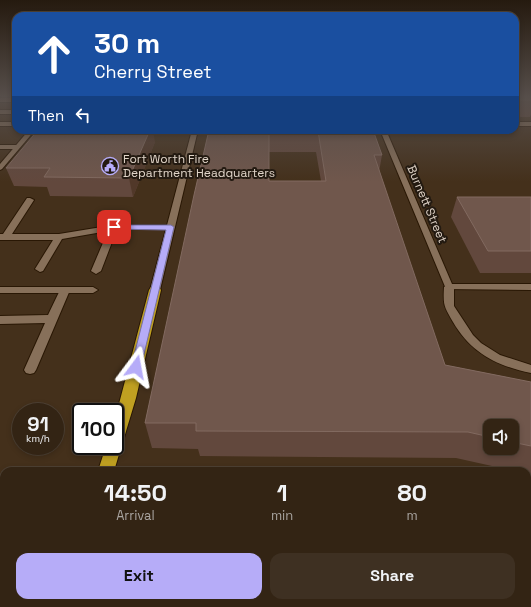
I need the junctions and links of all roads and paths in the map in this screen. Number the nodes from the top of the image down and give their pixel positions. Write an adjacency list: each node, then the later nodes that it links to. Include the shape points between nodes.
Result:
1 (28, 134): 5 (street)
2 (194, 134): 9 (street)
3 (385, 134): 14 (street, Burnett Street)
4 (0, 147): 5 (street)
5 (17, 147): 6 (street)
6 (0, 168)
7 (30, 200): 11 (street)
8 (114, 227): 9 (street); 10 (street); 13 (street)
9 (171, 227): 19 (street)
10 (59, 236): 11 (street); 12 (street)
11 (3, 237)
12 (40, 270)
13 (96, 271)
14 (449, 287): 15 (street); 22 (street, via 448,303 461,329 473,342 501,362)
15 (531, 287)
16 (0, 290): 17 (street)
17 (65, 290): 18 (street); 21 (street)
18 (93, 290)
19 (155, 290): 24 (highway)
20 (0, 320): 21 (street)
21 (52, 320): 23 (street)
22 (531, 369)
23 (30, 370)
24 (124, 415)
25 (112, 455): 26 (highway)
26 (107, 467)

